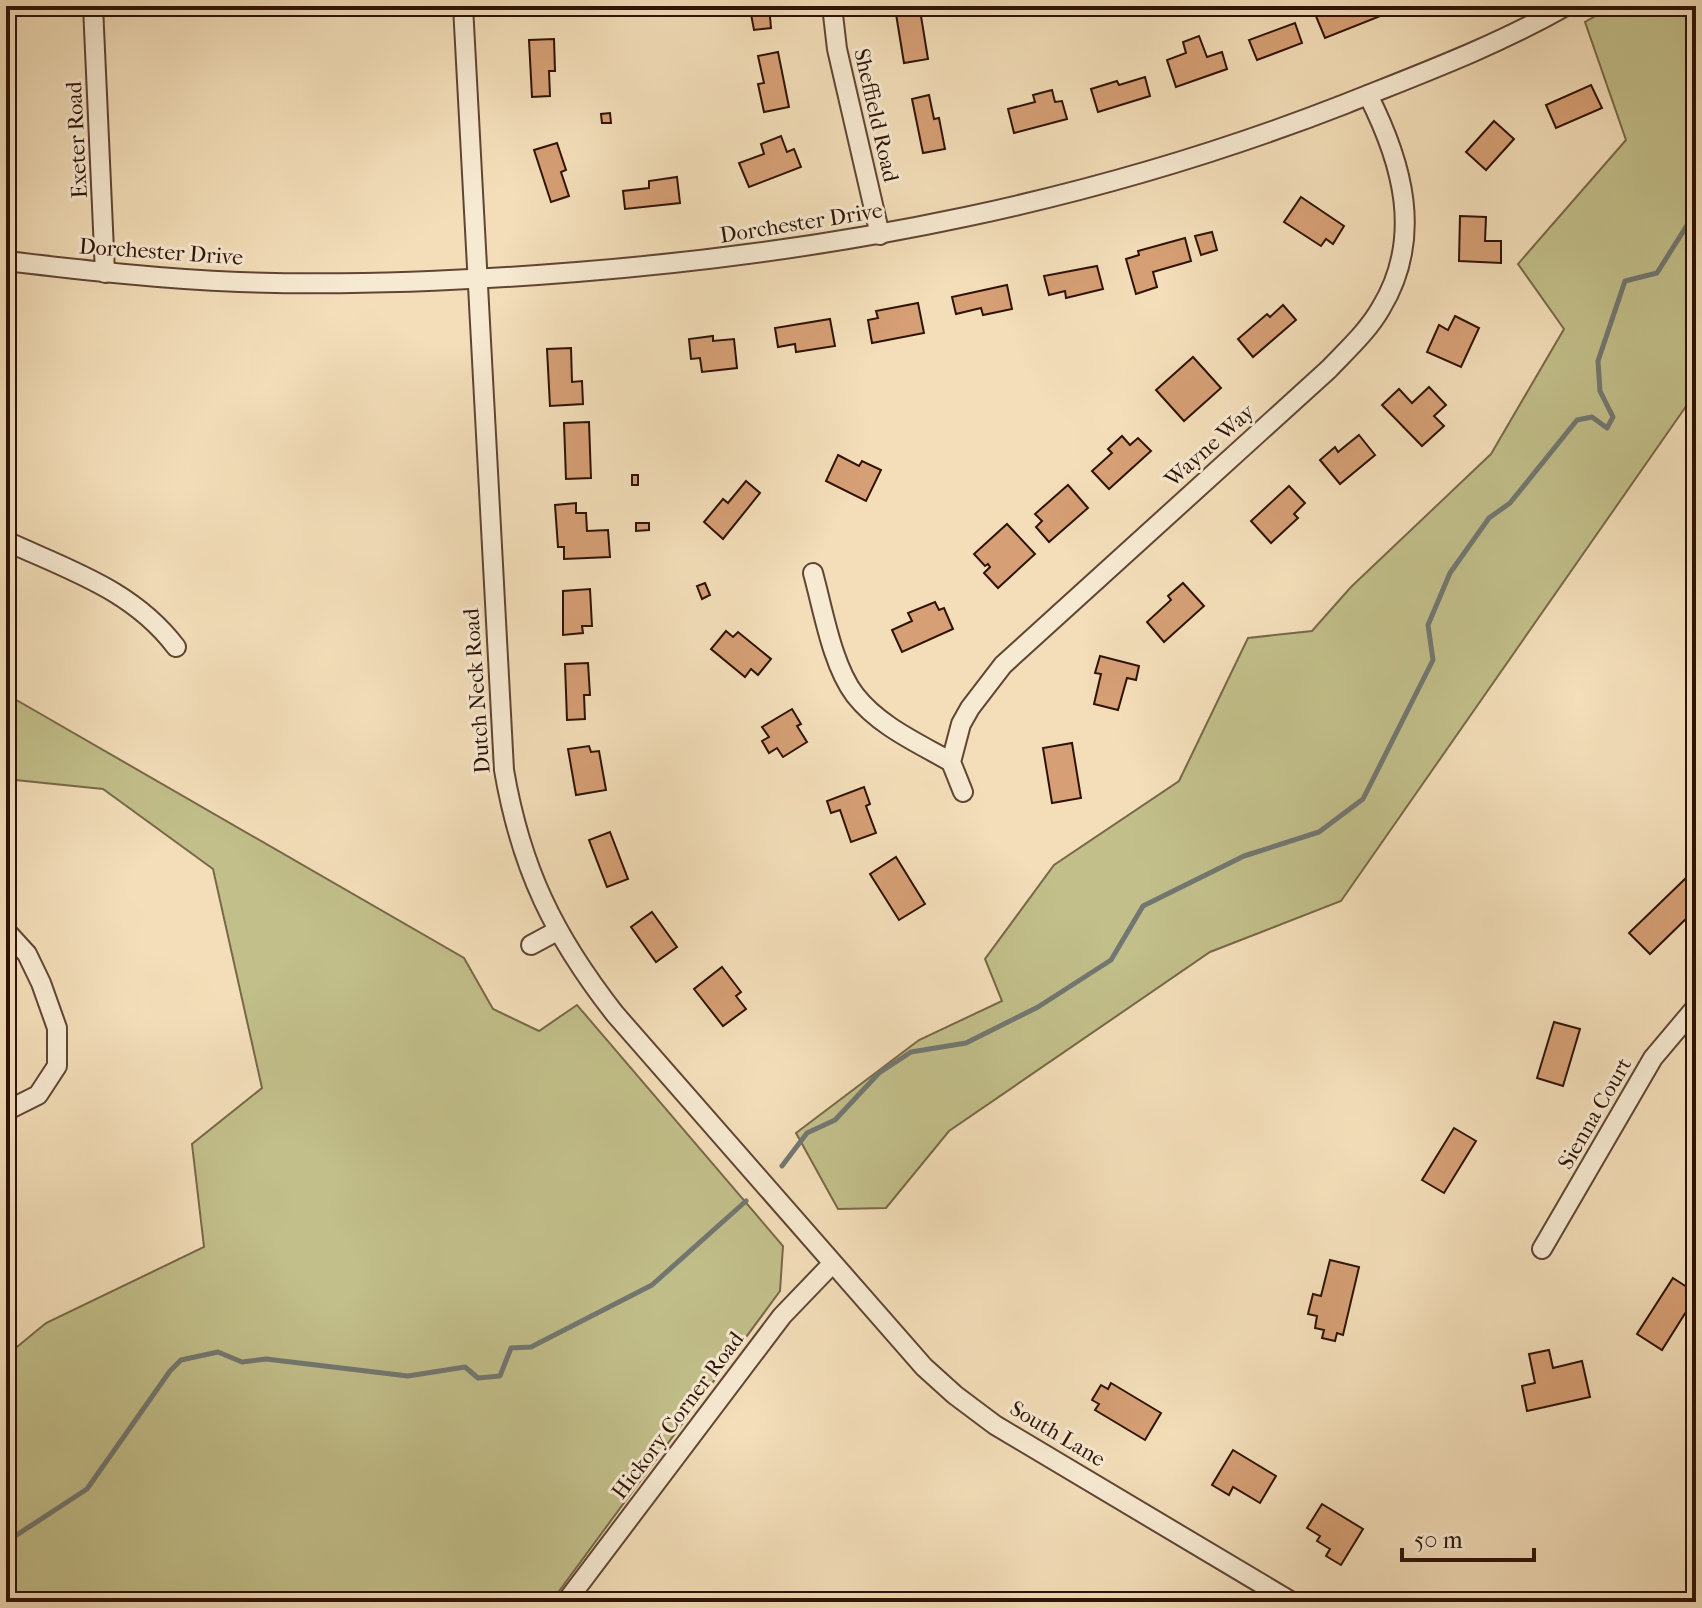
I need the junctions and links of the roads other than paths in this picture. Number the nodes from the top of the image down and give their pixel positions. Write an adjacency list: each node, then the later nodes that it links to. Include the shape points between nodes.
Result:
1 (93, 6): 8 (street, Exeter Road)
2 (463, 6): 9 (street, Dutch Neck Road)
3 (832, 6): 6 (street, Sheffield Road)
4 (1557, 8): 5 (street, Dorchester Drive, via 1490,45)
5 (1368, 95): 6 (street, Dorchester Drive, via 1167,166); 13 (street, Wayne Way, via 1388,135 1404,202 1397,274 1382,307 1329,369 1003,665 961,724)
6 (880, 235): 9 (street, Dorchester Drive, via 693,263)
7 (6, 261): 8 (street, Dorchester Drive)
8 (105, 273): 9 (street, Dorchester Drive, via 239,282)
9 (477, 279): 16 (street, Dutch Neck Road, via 504,770 517,836)
10 (6, 541): 12 (street, via 116,591 149,616)
11 (813, 573): 13 (street, via 835,651 855,695 885,723)
12 (176, 647)
13 (951, 762): 14 (street)
14 (963, 792)
15 (6, 931): 19 (street, via 27,954 57,1028 57,1066 38,1095)
16 (557, 931): 17 (street); 21 (street, Dutch Neck Road, via 615,1014)
17 (531, 945)
18 (1696, 1007): 20 (street, Sienna Court, via 1653,1058)
19 (6, 1111)
20 (1542, 1249)
21 (832, 1264): 22 (street, Hickory Corner Road, via 782,1316); 23 (street, South Lane, via 924,1367 995,1425)
22 (566, 1602)
23 (1292, 1602)

